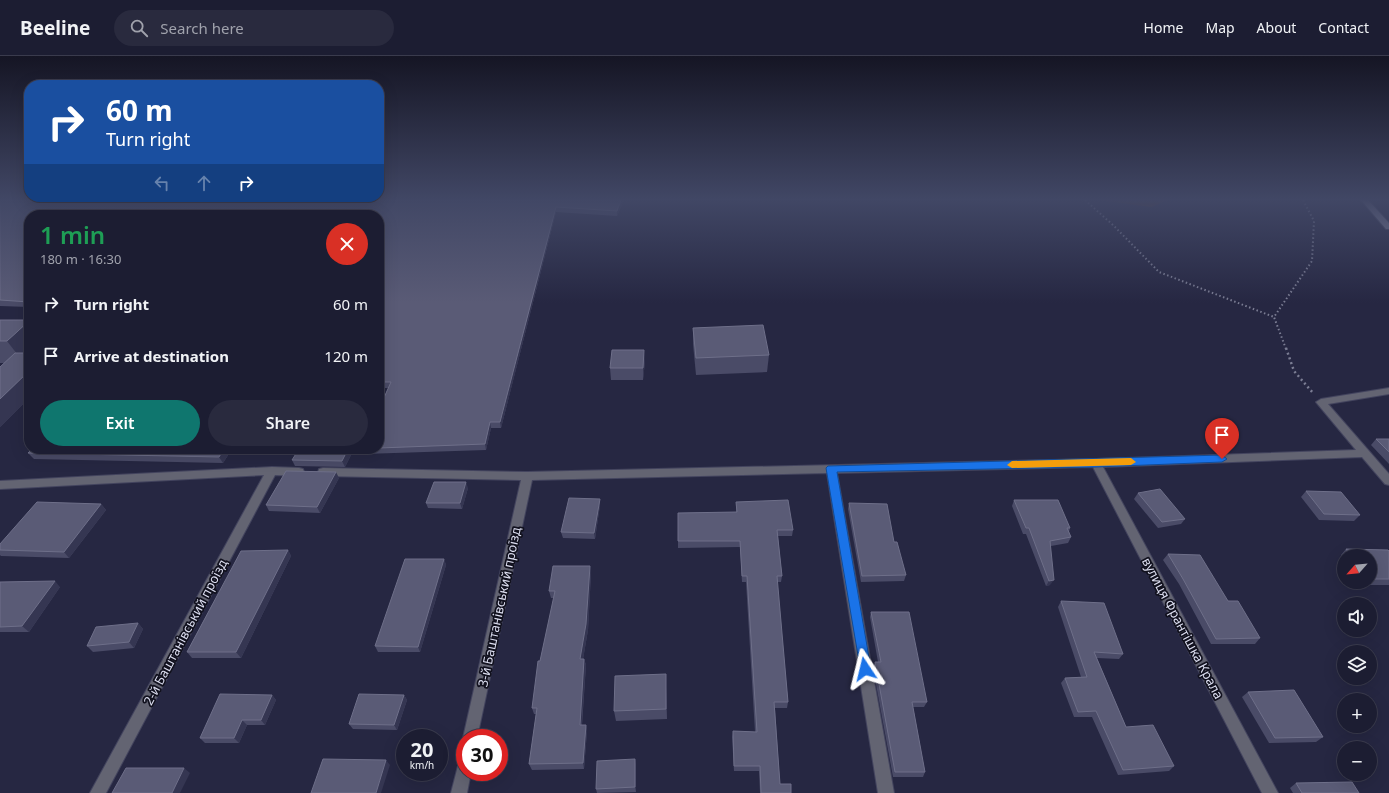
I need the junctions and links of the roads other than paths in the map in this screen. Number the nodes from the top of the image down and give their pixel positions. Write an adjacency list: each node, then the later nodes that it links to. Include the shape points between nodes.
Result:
1 (1389, 391): 2 (street, via 1321,402)
2 (1365, 454): 3 (street); 7 (street)
3 (1096, 463): 4 (street); 14 (street, вулиця Франтішка Крала)
4 (831, 468): 6 (street); 13 (street)
5 (272, 471): 6 (street); 8 (street); 11 (street, 2-й Баштанівський проїзд)
6 (527, 476): 9 (street, 3-й Баштанівський проїзд)
7 (1389, 481)
8 (0, 485)
9 (472, 729)
10 (461, 781): 12 (street)
11 (98, 793)
12 (459, 793)
13 (886, 793)
14 (1270, 793)

